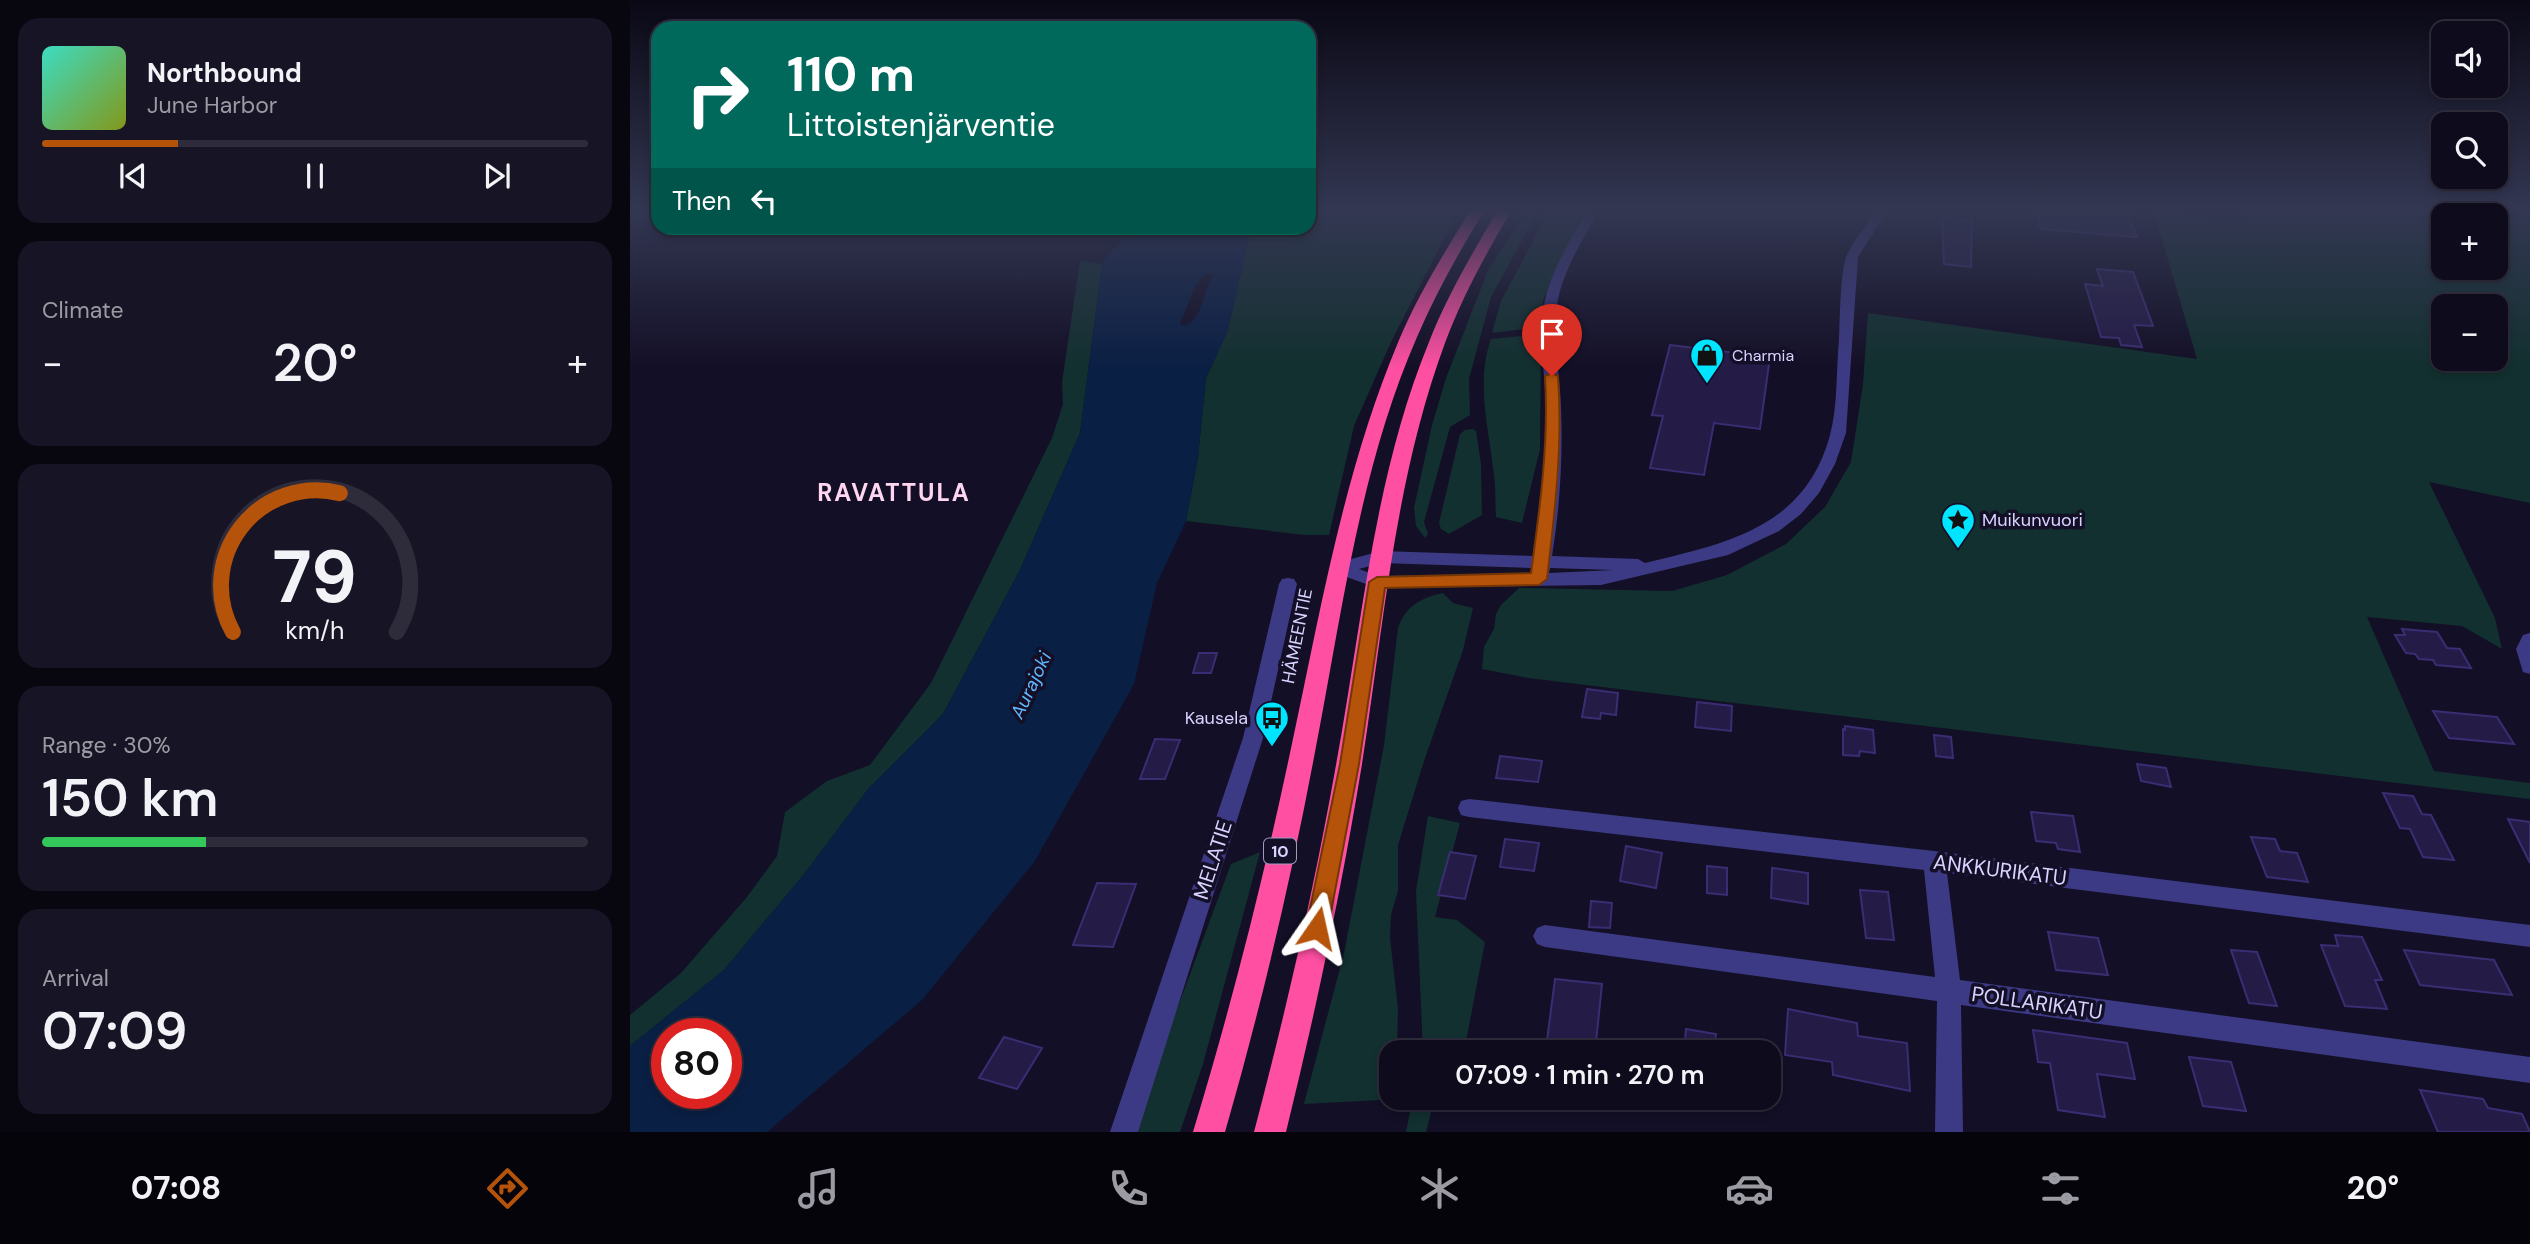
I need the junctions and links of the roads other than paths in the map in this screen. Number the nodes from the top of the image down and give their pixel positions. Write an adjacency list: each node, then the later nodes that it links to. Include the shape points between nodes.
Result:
1 (1444, 264): 8 (highway, HÄMEENTIE / 10, via 1392,371)
2 (1472, 264): 5 (highway, via 1444,322 1407,429)
3 (1565, 264): 6 (street, via 1549,312 1554,419)
4 (1851, 264): 7 (street, via 1838,433 1825,473 1796,510 1775,527 1720,552)
5 (1381, 556): 6 (street); 8 (street); 10 (highway)
6 (1543, 561): 7 (street); 9 (street)
7 (1659, 565): 9 (street, via 1625,576)
8 (1339, 568): 10 (street); 21 (highway, HÄMEENTIE / 10, via 1299,767 1234,1046)
9 (1539, 579): 10 (street)
10 (1377, 582): 22 (highway, via 1344,792)
11 (1287, 584): 20 (street, MELATIE, via 1252,738)
12 (2530, 640): 13 (street, via 2525,649)
13 (2530, 667)
14 (1469, 808): 15 (street, ANKKURIKATU)
15 (1934, 861): 17 (street, ANKKURIKATU); 18 (street)
16 (1545, 936): 18 (street, POLLARIKATU)
17 (2530, 936)
18 (1949, 991): 19 (street, POLLARIKATU); 23 (street)
19 (2530, 1070)
20 (1124, 1132)
21 (1209, 1132)
22 (1270, 1132)
23 (1950, 1132)

